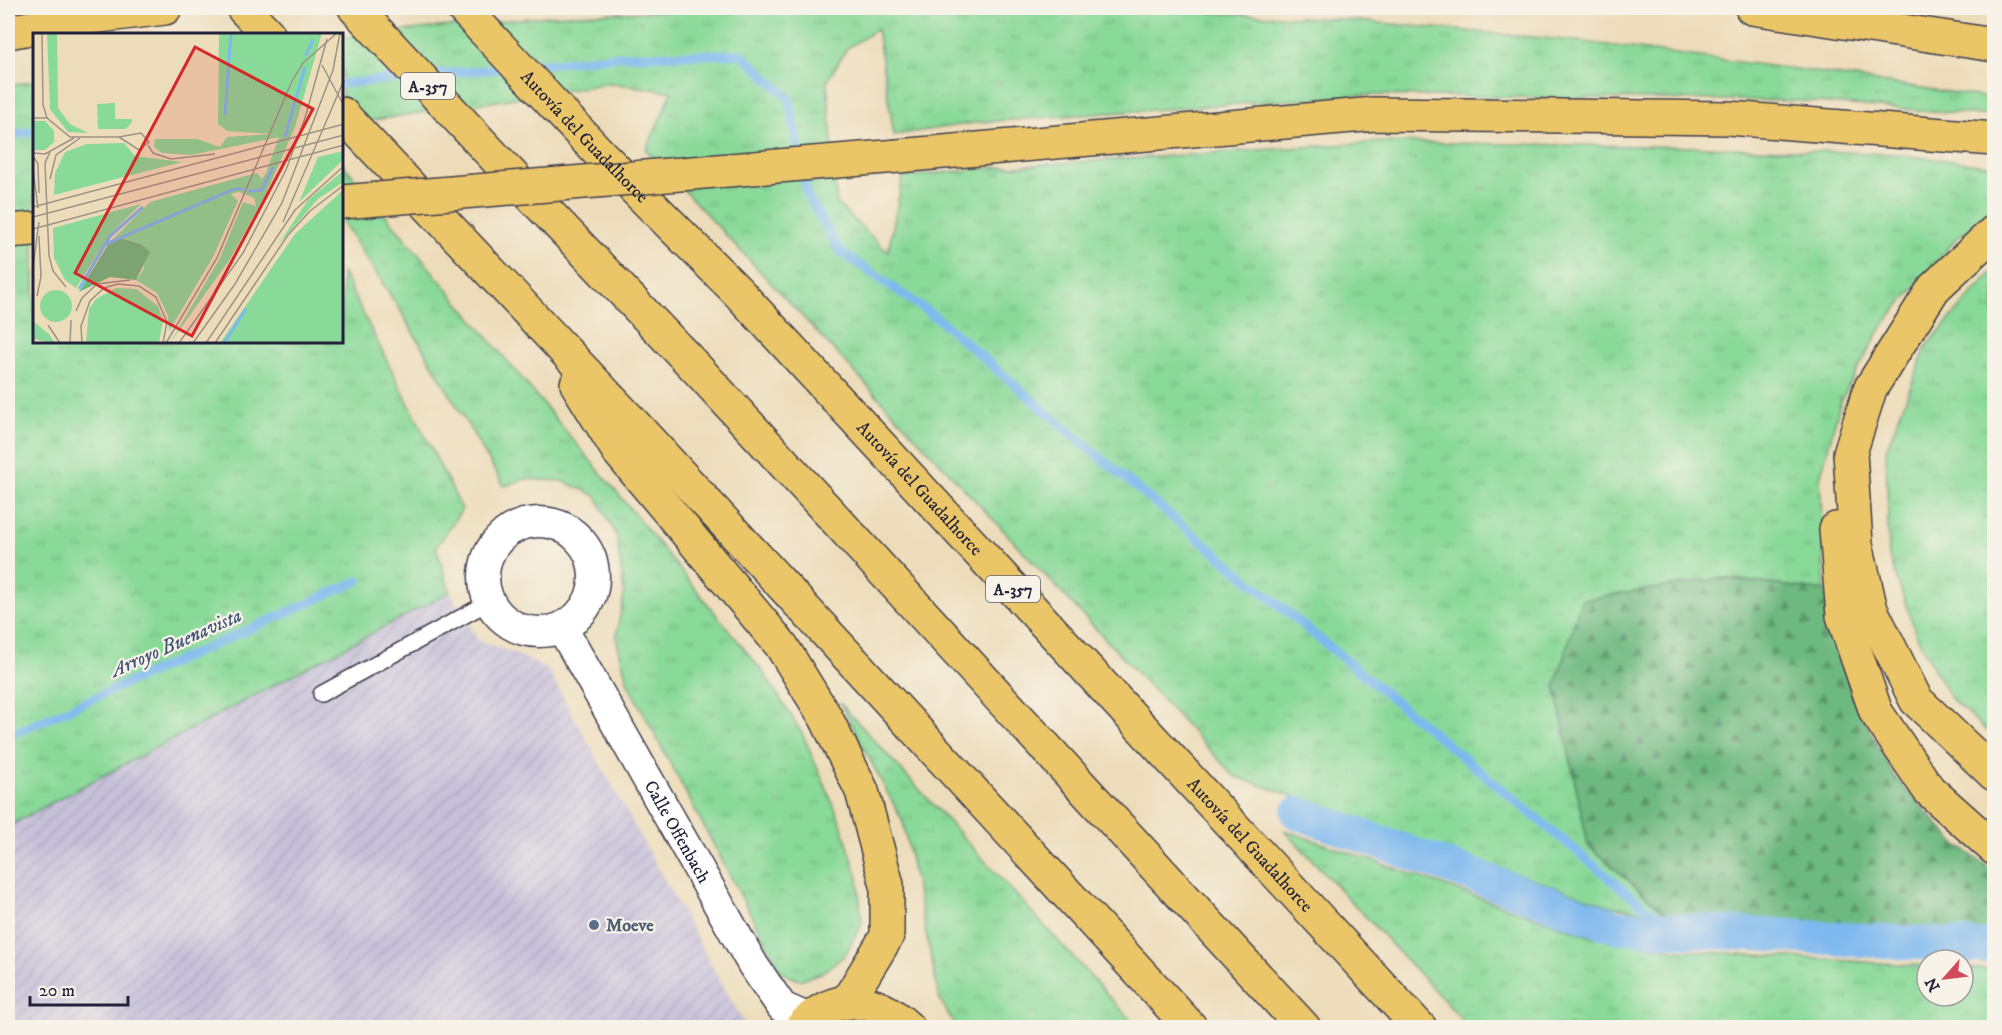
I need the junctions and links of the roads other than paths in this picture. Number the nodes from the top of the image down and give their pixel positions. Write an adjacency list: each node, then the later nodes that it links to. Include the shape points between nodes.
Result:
1 (165, 8): 6 (main road)
2 (243, 8): 7 (main road)
3 (355, 8): 26 (main road, A-357, via 699,370)
4 (463, 8): 27 (main road, Autovía del Guadalhorce / A-357, via 601,155 736,290)
5 (1752, 8): 8 (main road)
6 (8, 33)
7 (267, 33)
8 (1995, 45)
9 (344, 116): 15 (main road)
10 (1995, 139): 11 (main road, bridge, via 1728,117 1375,114)
11 (344, 202)
12 (33, 228): 13 (main road)
13 (8, 231)
14 (1995, 232): 16 (main road, via 1934,288 1870,389)
15 (538, 321): 22 (main road, via 619,452 781,645 826,718 862,790 887,885 887,936); 25 (main road)
16 (1850, 453): 20 (main road, via 1856,544 1871,610 1916,700); 21 (main road, via 1835,523 1843,616 1876,712 1929,790)
17 (489, 602): 18 (street, via 499,616 521,630 546,633); 18 (street, via 483,584 491,548 519,525 557,525 573,534 585,548 593,566 594,584 578,617); 19 (lane)
18 (562, 628): 23 (street, Calle Offenbach, via 753,965 782,1007)
19 (321, 694)
20 (1995, 774)
21 (1995, 848)
22 (848, 1002): 23 (main road, via 826,1007); 24 (main road, via 871,1003 892,1013)
23 (805, 1023)
24 (908, 1028)
25 (1191, 1028)
26 (1304, 1028)
27 (1420, 1028)

